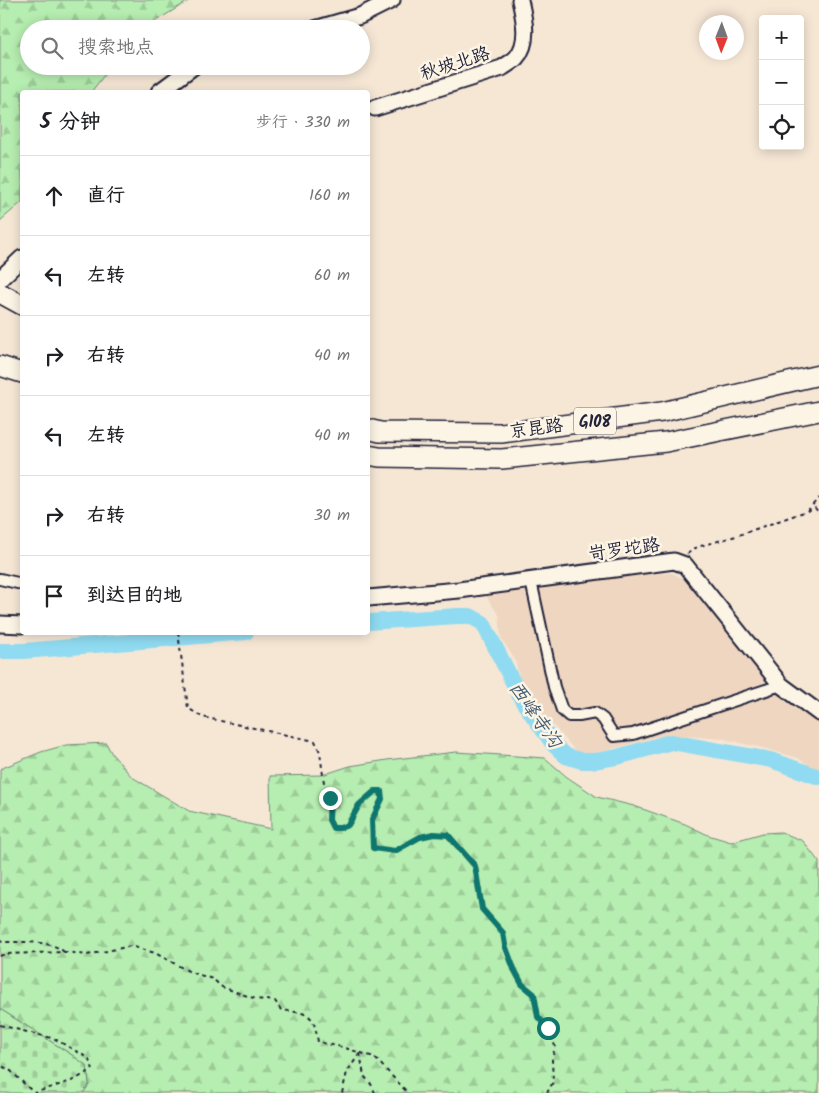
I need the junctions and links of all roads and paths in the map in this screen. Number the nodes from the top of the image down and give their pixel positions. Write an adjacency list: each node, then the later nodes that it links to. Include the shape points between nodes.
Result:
1 (392, 0): 3 (street)
2 (520, 0): 6 (street, 秋坡北路, via 524,41 516,58 502,68)
3 (346, 20)
4 (182, 75): 5 (street)
5 (162, 90)
6 (375, 108)
7 (20, 260): 8 (street)
8 (0, 279)
9 (0, 293): 10 (highway)
10 (20, 304)
11 (0, 366): 12 (highway)
12 (20, 372)
13 (819, 375): 15 (highway, 京昆路 / G108, via 662,412 510,431)
14 (819, 411): 16 (highway, 京昆路 / G108, via 666,442 502,460)
15 (370, 430)
16 (370, 455)
17 (819, 498): 18 (path)
18 (806, 512): 19 (path, via 816,508); 20 (path, via 697,547)
19 (819, 513)
20 (674, 561): 22 (street, 岢罗坨路); 28 (street, 岢罗坨路, via 685,565)
21 (0, 579): 23 (street)
22 (531, 581): 24 (street, 岢罗坨路); 28 (street, via 562,710 569,716 595,713 614,736 633,734)
23 (20, 584)
24 (370, 598)
25 (0, 624): 26 (street)
26 (20, 625)
27 (178, 635): 39 (path, via 188,708 202,717 315,740 330,798 329,820 333,828 348,825 359,805 375,791 381,791 382,799 372,820 373,848 395,851 420,837 448,835 475,866 482,909 503,933 514,969 522,984 534,994 538,1017 548,1028 555,1046 553,1082)
28 (781, 685): 29 (street, 岢罗坨路)
29 (819, 713)
30 (0, 939): 31 (path, via 2,942 46,944 59,947)
31 (64, 952): 32 (path); 34 (path, via 87,955 131,946 155,954 190,972 213,979 222,988 256,999 275,1001 282,1010 305,1013 314,1022 318,1042)
32 (0, 956)
33 (0, 1024): 35 (path, via 54,1039 88,1058 93,1069 74,1080 34,1093)
34 (360, 1053): 36 (path, via 348,1072); 37 (path, via 364,1076); 38 (path, via 374,1057)
35 (0, 1065)
36 (342, 1093)
37 (375, 1093)
38 (408, 1093)
39 (546, 1093)

